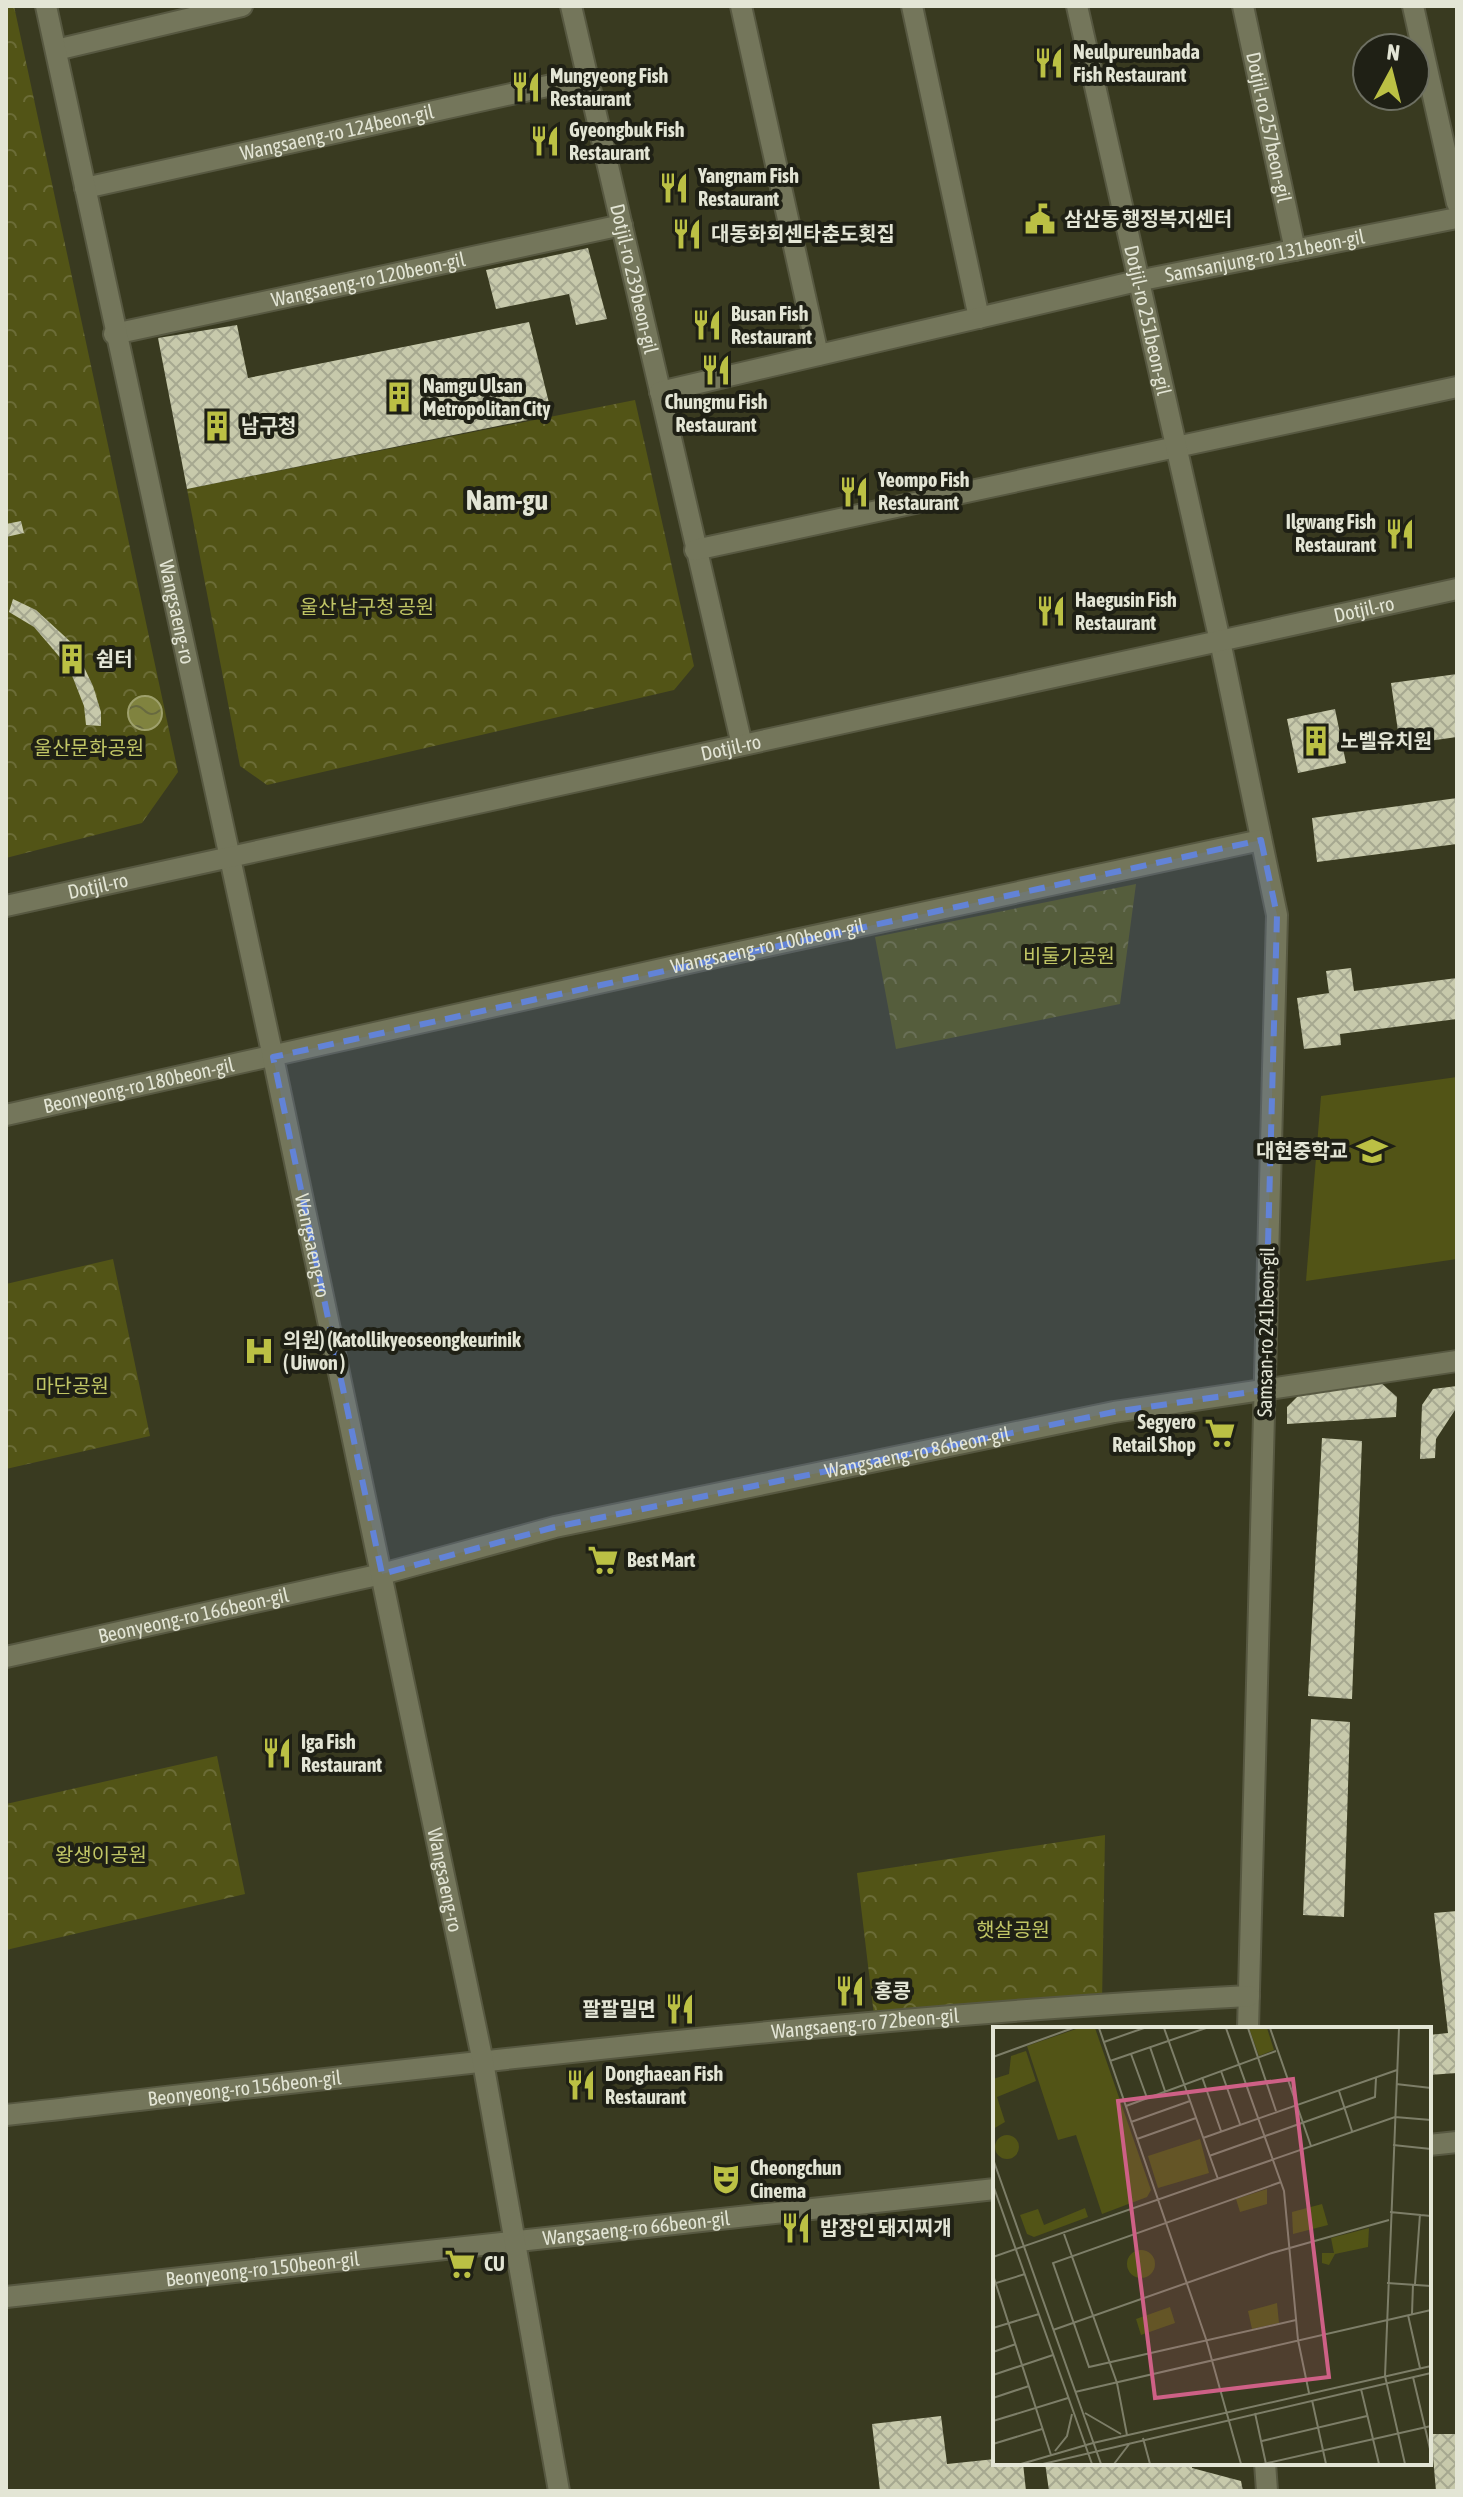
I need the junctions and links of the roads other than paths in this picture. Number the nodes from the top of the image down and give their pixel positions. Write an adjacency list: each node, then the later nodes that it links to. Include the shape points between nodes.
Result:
1 (46, 6): 9 (street, Wangsaeng-ro)
2 (239, 6): 9 (street)
3 (571, 6): 10 (street, Dotjil-ro 239beon-gil)
4 (741, 6): 19 (street)
5 (912, 6): 17 (street)
6 (1077, 6): 16 (street, Dotjil-ro 251beon-gil)
7 (1243, 6): 15 (street, Dotjil-ro 257beon-gil)
8 (1413, 6): 12 (street)
9 (56, 50): 11 (street, Wangsaeng-ro)
10 (588, 77): 11 (street, Wangsaeng-ro 124beon-gil); 14 (street, Dotjil-ro 239beon-gil)
11 (85, 188): 18 (street, Wangsaeng-ro)
12 (1457, 203)
13 (1457, 218): 15 (street, Samsanjung-ro 131beon-gil)
14 (622, 225): 18 (street, Wangsaeng-ro 120beon-gil); 21 (street, Dotjil-ro 239beon-gil)
15 (1295, 250): 16 (street, Samsanjung-ro 131beon-gil)
16 (1137, 281): 17 (street, Samsanjung-ro 131beon-gil); 22 (street, Dotjil-ro 251beon-gil)
17 (979, 318): 19 (street, Samsanjung-ro 131beon-gil)
18 (114, 334): 28 (street, Wangsaeng-ro)
19 (818, 355): 21 (street, Samsanjung-ro 131beon-gil)
20 (1457, 387): 22 (street)
21 (660, 392): 23 (street, Dotjil-ro 239beon-gil)
22 (1177, 447): 23 (street); 25 (street, Dotjil-ro 251beon-gil)
23 (695, 550): 26 (street, Dotjil-ro 239beon-gil)
24 (1457, 589): 25 (street, Dotjil-ro)
25 (1220, 641): 26 (street, Dotjil-ro); 27 (street, Samsan-ro 241beon-gil)
26 (742, 745): 28 (street, Dotjil-ro)
27 (1261, 840): 30 (street, Wangsaeng-ro 100beon-gil); 33 (street, Samsan-ro 241beon-gil, via 1277,915)
28 (230, 857): 29 (street, Dotjil-ro); 30 (street, Wangsaeng-ro)
29 (6, 906)
30 (273, 1057): 31 (street, Beonyeong-ro 180beon-gil); 34 (street, Wangsaeng-ro)
31 (6, 1115)
32 (1457, 1361): 33 (street, Wangsaeng-ro 86beon-gil)
33 (1264, 1390): 34 (street, Wangsaeng-ro 86beon-gil, via 1114,1412 555,1527); 36 (street, Samsan-ro 241beon-gil)
34 (382, 1574): 35 (street, Beonyeong-ro 166beon-gil); 38 (street, Wangsaeng-ro)
35 (6, 1657)
36 (1249, 1996): 37 (street, Samsan-ro 241beon-gil); 38 (street, Wangsaeng-ro 72beon-gil, via 1102,2003)
37 (1248, 2027)
38 (483, 2062): 39 (street, Beonyeong-ro 156beon-gil); 43 (street, Wangsaeng-ro)
39 (6, 2115)
40 (1457, 2142): 41 (street)
41 (1431, 2145)
42 (993, 2189): 43 (street, Wangsaeng-ro 66beon-gil)
43 (517, 2242): 44 (street, Beonyeong-ro 150beon-gil); 46 (street, Wangsaeng-ro)
44 (6, 2297)
45 (1265, 2465): 47 (street)
46 (559, 2491)
47 (1267, 2491)

